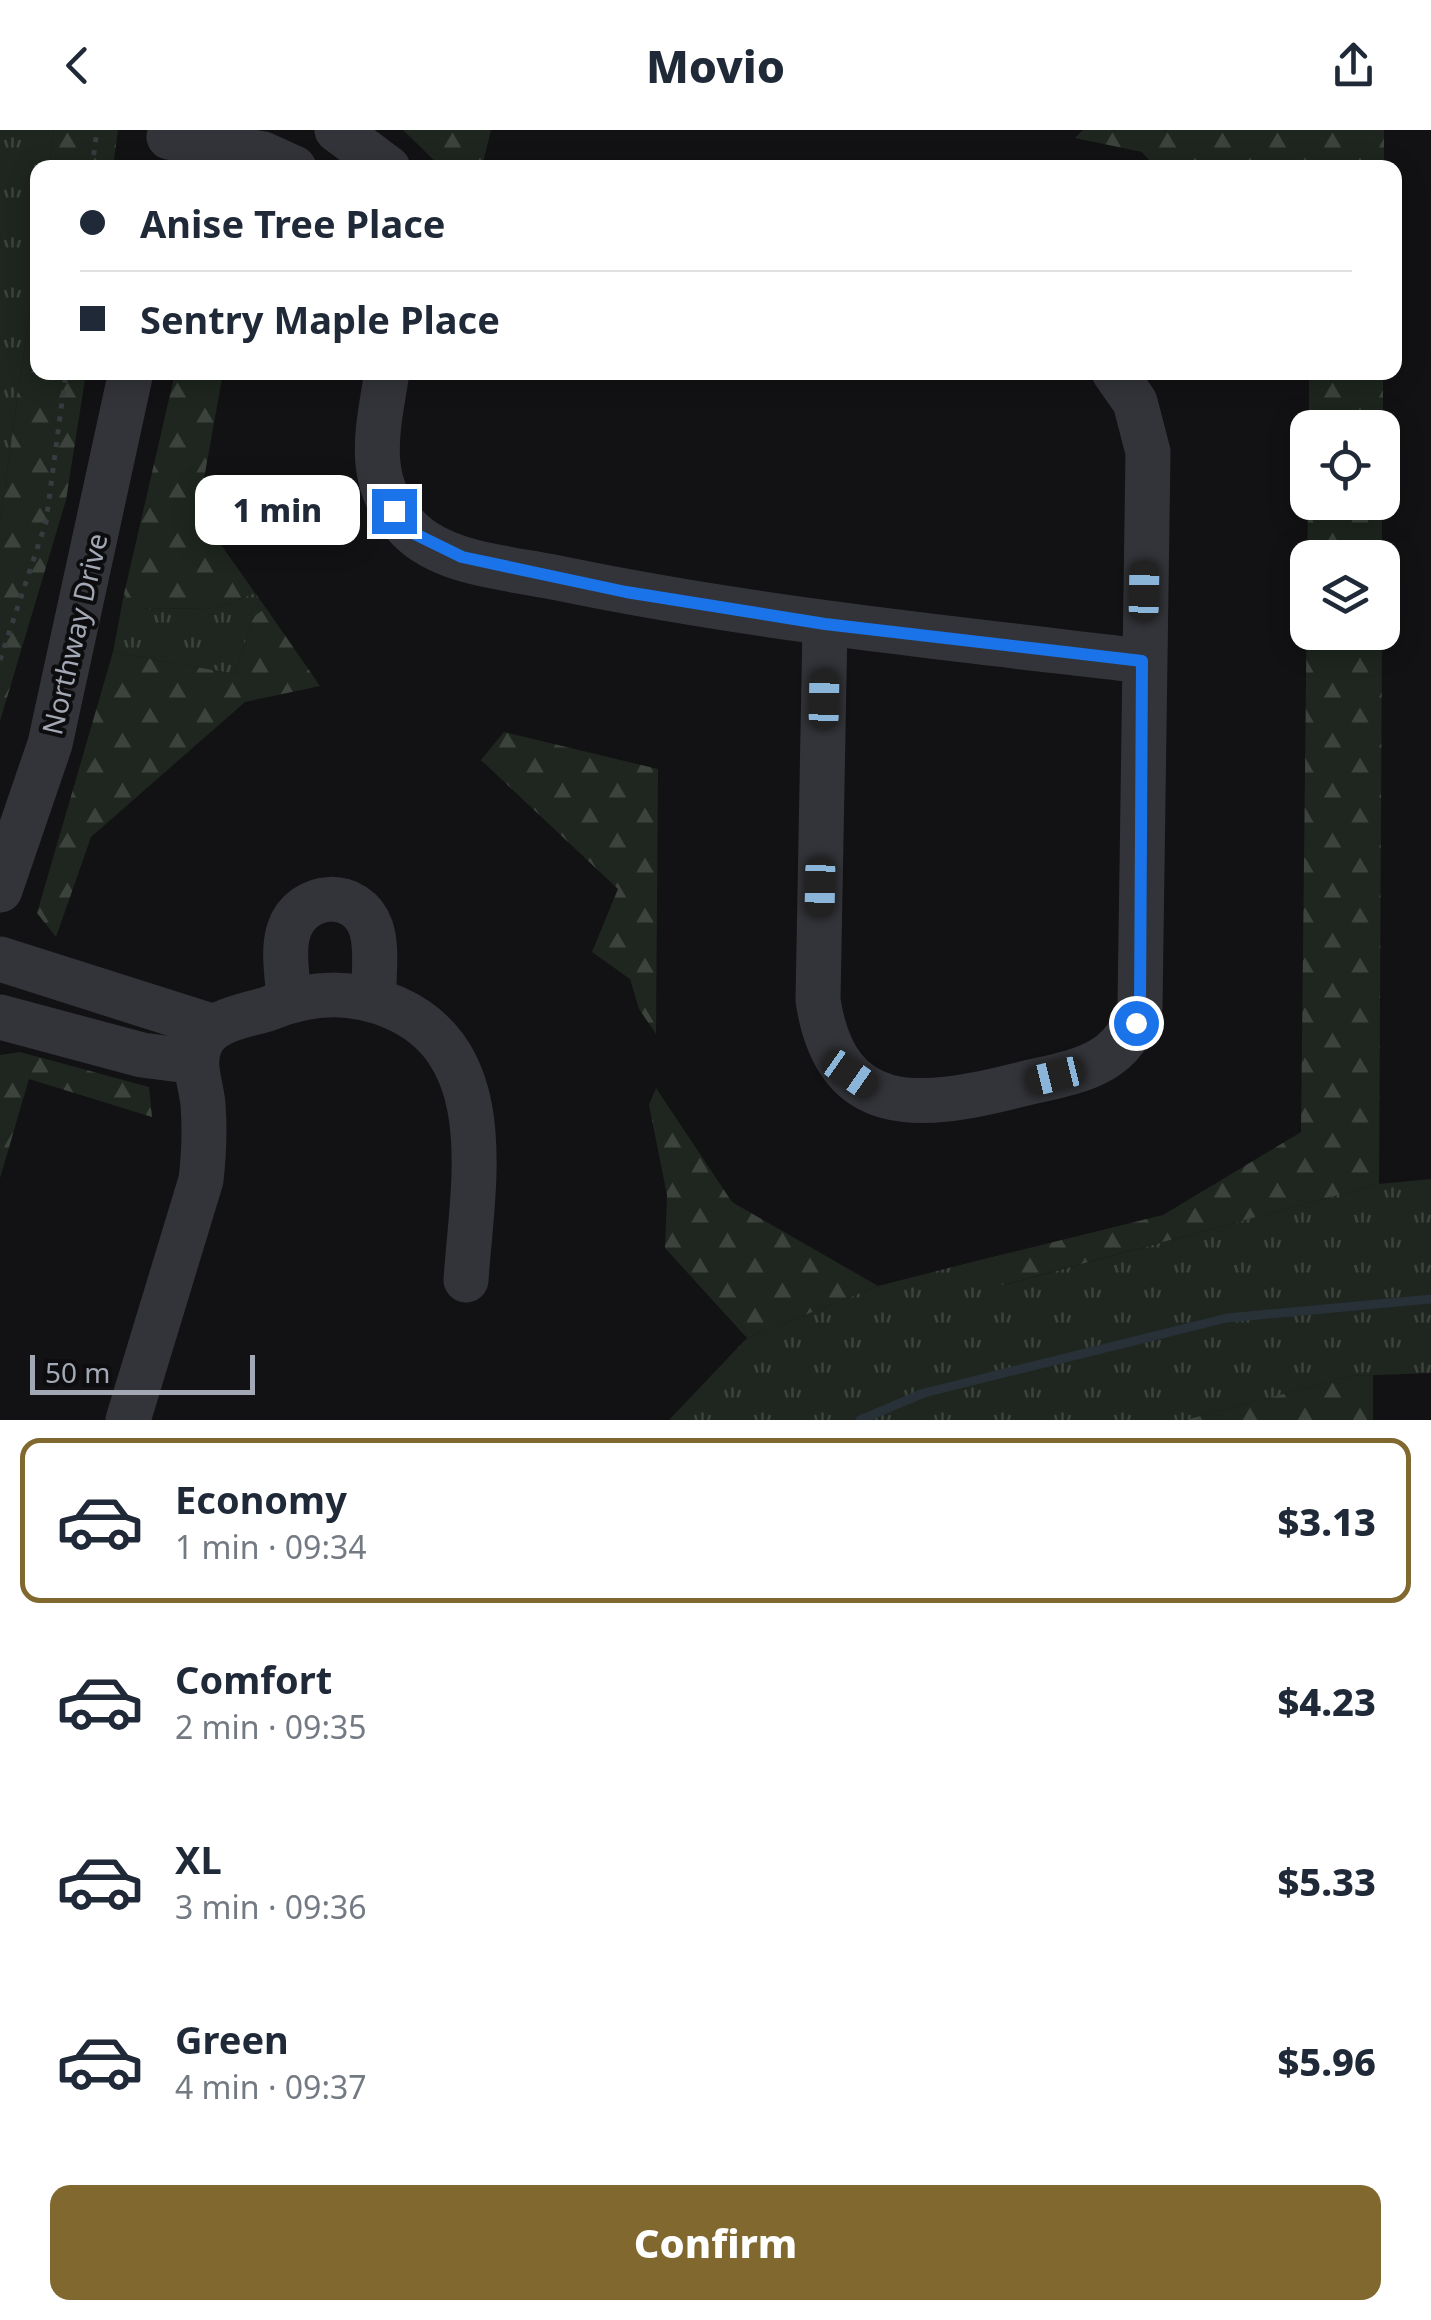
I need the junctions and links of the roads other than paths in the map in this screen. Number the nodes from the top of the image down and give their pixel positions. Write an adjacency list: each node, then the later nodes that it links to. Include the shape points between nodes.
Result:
1 (336, 130): 4 (street)
2 (168, 145): 3 (street)
3 (277, 160)
4 (377, 160)
5 (129, 380): 10 (street, Northway Drive, via 50,744)
6 (385, 380): 8 (street, via 374,460 380,486 411,532 436,547 626,592)
7 (1120, 380): 9 (street, via 1143,424 1148,452)
8 (825, 624): 9 (street); 9 (street, via 822,1029 850,1074 902,1101 954,1101 1089,1067 1126,1043 1140,1006)
9 (1142, 661)
10 (0, 890)
11 (0, 958): 15 (street)
12 (374, 999): 13 (street, via 330,992); 13 (street, via 370,927 352,905 319,898 289,931); 16 (street, via 434,1034 466,1091 474,1119)
13 (289, 1000): 15 (street)
14 (0, 1016): 15 (street, via 142,1055)
15 (204, 1044): 17 (street, via 201,1180)
16 (466, 1280)
17 (128, 1420)

